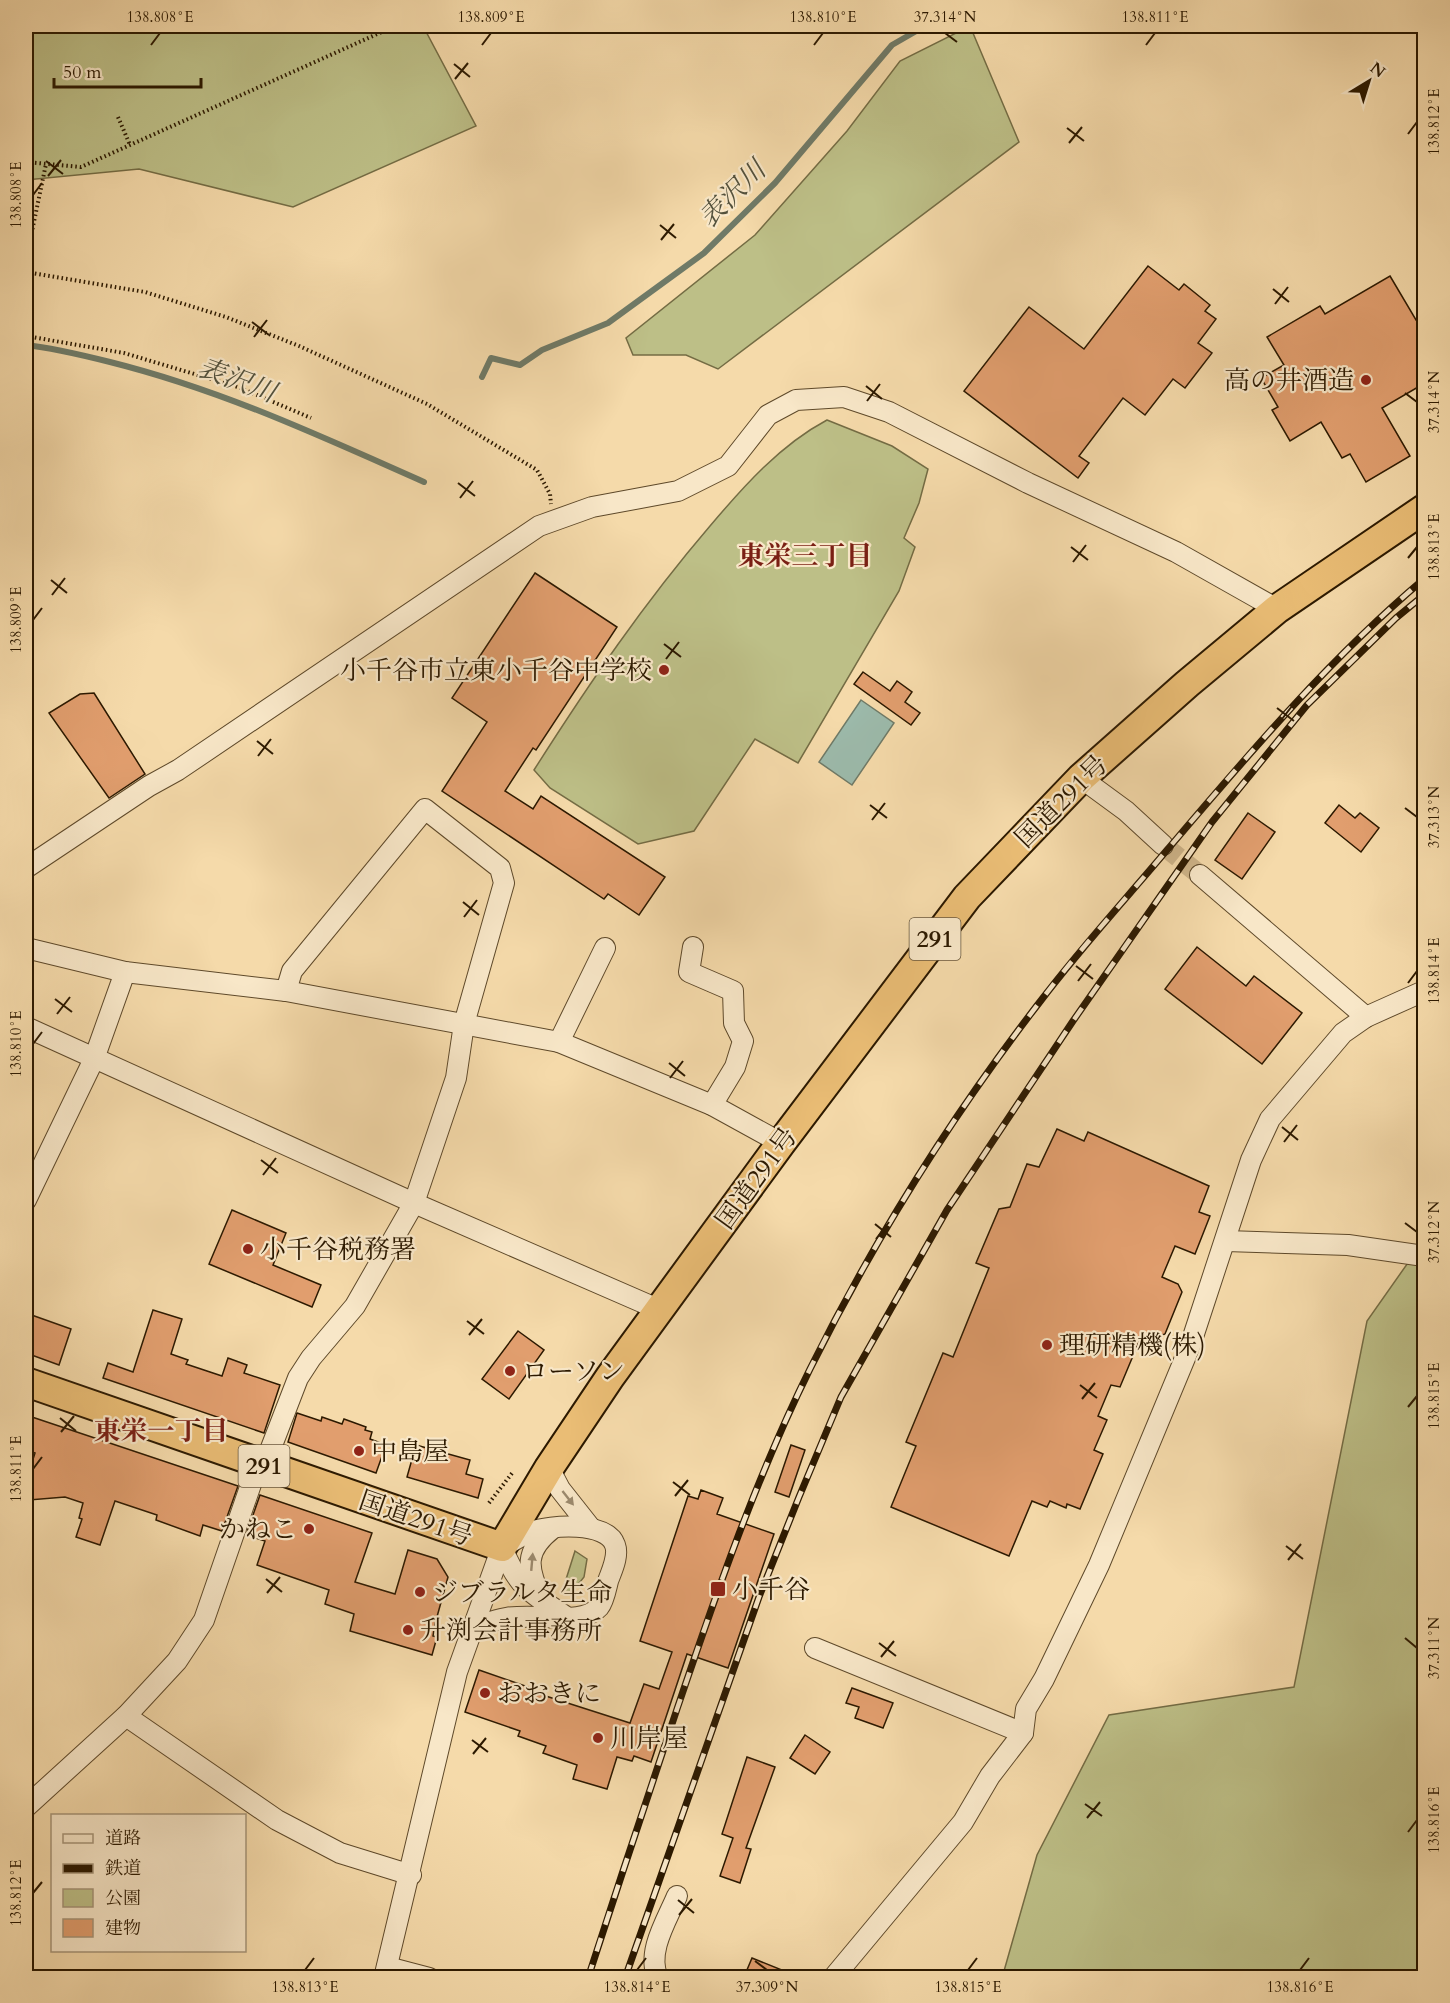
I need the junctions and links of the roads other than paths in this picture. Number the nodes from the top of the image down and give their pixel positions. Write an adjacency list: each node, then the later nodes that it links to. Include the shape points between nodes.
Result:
1 (1425, 510): 2 (highway, 国道291号 / 291)
2 (1277, 609): 3 (highway, 国道291号 / 291); 5 (street, via 1176,552 889,412 844,398 796,400 768,415 728,466 678,491 592,507 539,525)
3 (1081, 778): 4 (street); 19 (highway, 国道291号 / 291, via 967,897)
4 (1163, 845)
5 (26, 868)
6 (1200, 875): 13 (street)
7 (693, 947): 18 (street, via 689,972 733,991 734,1023 743,1041 735,1067)
8 (26, 948): 10 (street)
9 (605, 948): 16 (street)
10 (125, 972): 11 (street); 17 (street)
11 (286, 991): 14 (street); 14 (street, via 292,971 425,809 500,868 504,883)
12 (1425, 991): 13 (street)
13 (1366, 1017): 22 (street, via 1343,1033 1270,1119 1251,1160)
14 (464, 1024): 16 (street); 21 (street, via 456,1078)
15 (26, 1027): 17 (street)
16 (559, 1042): 18 (street)
17 (94, 1059): 20 (street); 21 (street)
18 (712, 1105): 19 (street)
19 (781, 1143): 24 (highway, 国道291号 / 291)
20 (26, 1200)
21 (414, 1203): 24 (street); 26 (street, via 355,1306 298,1378)
22 (1226, 1241): 23 (street, via 1348,1245); 36 (street, via 1190,1346 1099,1565 1026,1709)
23 (1425, 1256)
24 (660, 1310): 27 (highway, 国道291号 / 291)
25 (26, 1382): 26 (highway, 国道291号 / 291)
26 (261, 1465): 30 (highway, 国道291号 / 291); 35 (street, via 204,1620 177,1661)
27 (549, 1468): 28 (street, one-way to 28); 30 (highway, 国道291号 / 291)
28 (590, 1527): 29 (street); 32 (street, via 612,1539 615,1558 600,1605 586,1616)
29 (552, 1529): 30 (street, via 531,1532); 31 (street, one-way to 29, via 531,1577 530,1562 538,1540)
30 (502, 1547): 31 (street, via 521,1585); 33 (street)
31 (542, 1600): 32 (street)
32 (565, 1617): 33 (street, via 507,1616 491,1620)
33 (470, 1635): 38 (street, via 457,1672)
34 (815, 1648): 36 (street)
35 (126, 1716): 37 (street); 38 (street, via 277,1820 340,1853)
36 (1023, 1733): 43 (street, via 990,1776 963,1822)
37 (26, 1808)
38 (411, 1875): 40 (street)
39 (676, 1896): 42 (street, via 655,1951)
40 (386, 1972): 41 (street)
41 (429, 1977)
42 (658, 1977)
43 (833, 1977)

